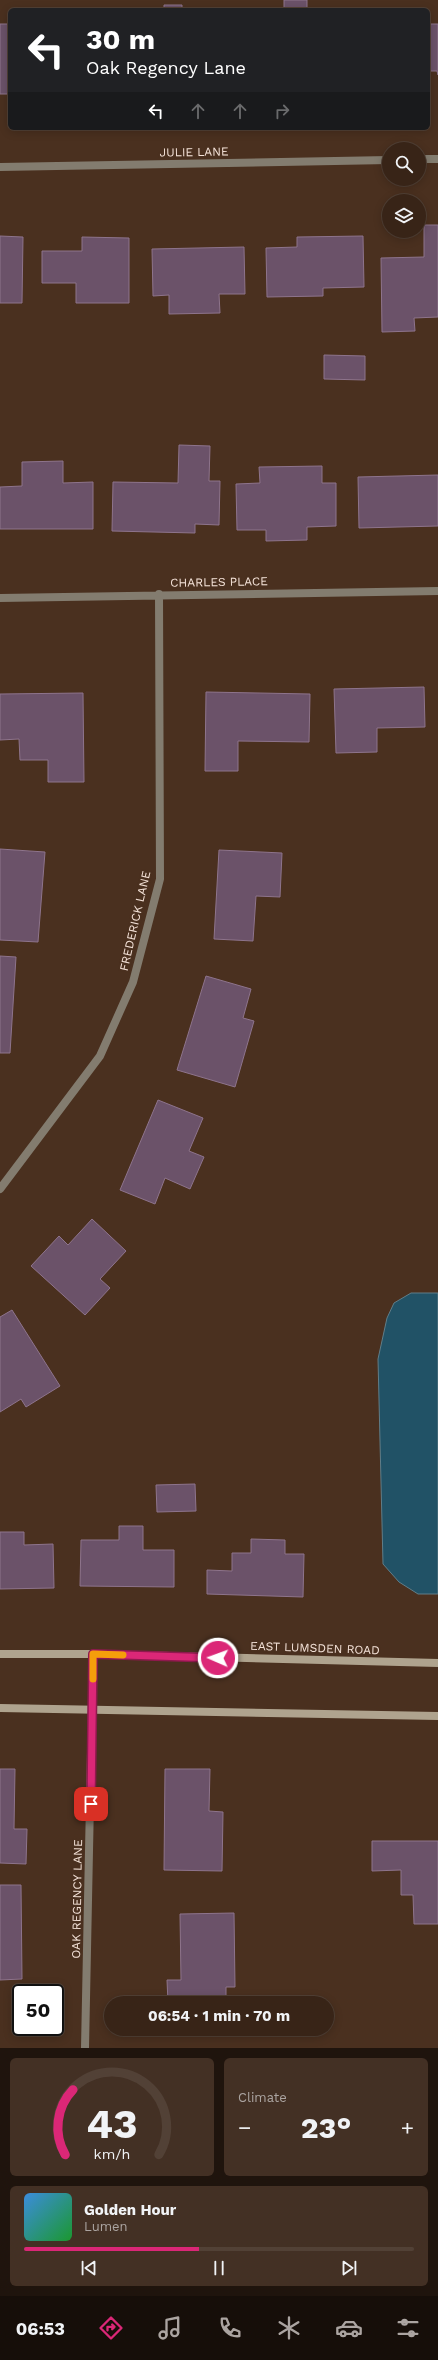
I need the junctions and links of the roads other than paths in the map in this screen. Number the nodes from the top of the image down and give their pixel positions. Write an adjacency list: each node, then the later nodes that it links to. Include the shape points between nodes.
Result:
1 (426, 159): 2 (street)
2 (438, 159)
3 (382, 160): 4 (street, JULIE LANE)
4 (0, 167)
5 (438, 591): 6 (street, CHARLES PLACE)
6 (159, 594): 7 (street, CHARLES PLACE); 8 (street, FREDERICK LANE, via 160,878 133,982 100,1056)
7 (0, 598)
8 (0, 1189)
9 (0, 1654): 10 (main road, EAST LUMSDEN ROAD)
10 (93, 1654): 11 (main road, EAST LUMSDEN ROAD); 13 (street, OAK REGENCY LANE)
11 (438, 1663)
12 (0, 1708): 13 (main road)
13 (93, 1708): 14 (main road); 15 (street, OAK REGENCY LANE)
14 (438, 1716)
15 (85, 2048)

